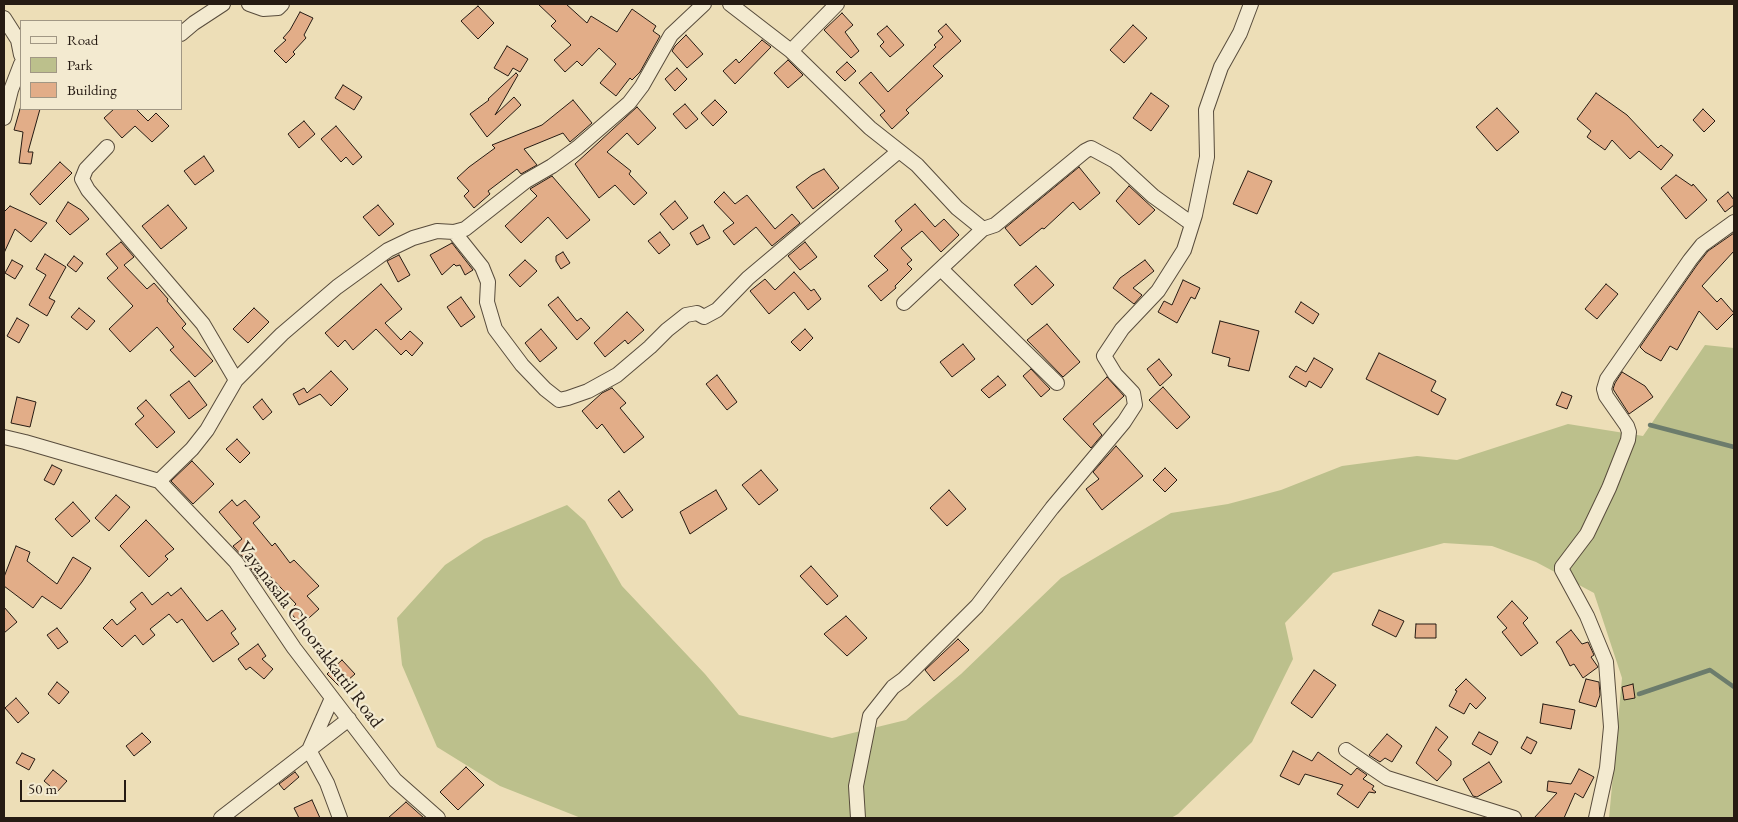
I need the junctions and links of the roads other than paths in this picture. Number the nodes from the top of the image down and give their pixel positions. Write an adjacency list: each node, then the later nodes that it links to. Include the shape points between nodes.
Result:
1 (223, 4): 9 (street)
2 (249, 4): 3 (street, via 263,9 278,8)
3 (282, 4)
4 (704, 4): 19 (street, via 671,36 629,103 577,148 526,181 465,229)
5 (730, 4): 11 (street)
6 (837, 4): 11 (street)
7 (1251, 4): 17 (street, via 1240,33 1221,67 1206,110 1207,157)
8 (4, 18): 10 (street, via 18,40)
9 (182, 33)
10 (20, 50)
11 (792, 51): 15 (street, via 870,128)
12 (20, 67): 13 (street)
13 (4, 118)
14 (107, 148): 22 (street, via 86,169 82,179 88,190 203,324)
15 (899, 151): 18 (street); 19 (street, via 748,278 717,310 704,317 697,313 686,315 617,375 588,391 559,400 522,365 495,329 487,302 488,282 482,267)
16 (1734, 222): 35 (street, via 1702,246 1690,260 1607,379 1606,396 1627,426 1628,440 1587,534 1562,567 1606,662 1611,727 1607,768)
17 (1192, 224): 18 (street, via 1153,196 1115,161 1091,148 995,225); 33 (street, via 1184,250 1158,291 1122,329 1104,356 1133,393 1135,405 1124,422 1052,508 977,606 893,687 870,716 856,786)
18 (982, 229): 20 (street)
19 (454, 232): 22 (street, via 413,238 388,250 337,287 282,334)
20 (941, 270): 21 (street); 23 (street)
21 (904, 303)
22 (236, 380): 25 (street, via 207,430)
23 (1057, 383)
24 (4, 437): 25 (street)
25 (159, 481): 26 (street, Vayanasala Choorakkattil Road, via 236,562)
26 (332, 698): 27 (street, Vayanasala Choorakkattil Road); 28 (street)
27 (349, 720): 28 (street); 32 (street, Vayanasala Choorakkattil Road, via 395,780)
28 (309, 750): 30 (street); 31 (street, via 328,784)
29 (1346, 750): 34 (street, via 1387,778)
30 (221, 818)
31 (340, 818)
32 (438, 818)
33 (858, 818)
34 (1514, 818)
35 (1596, 818)

